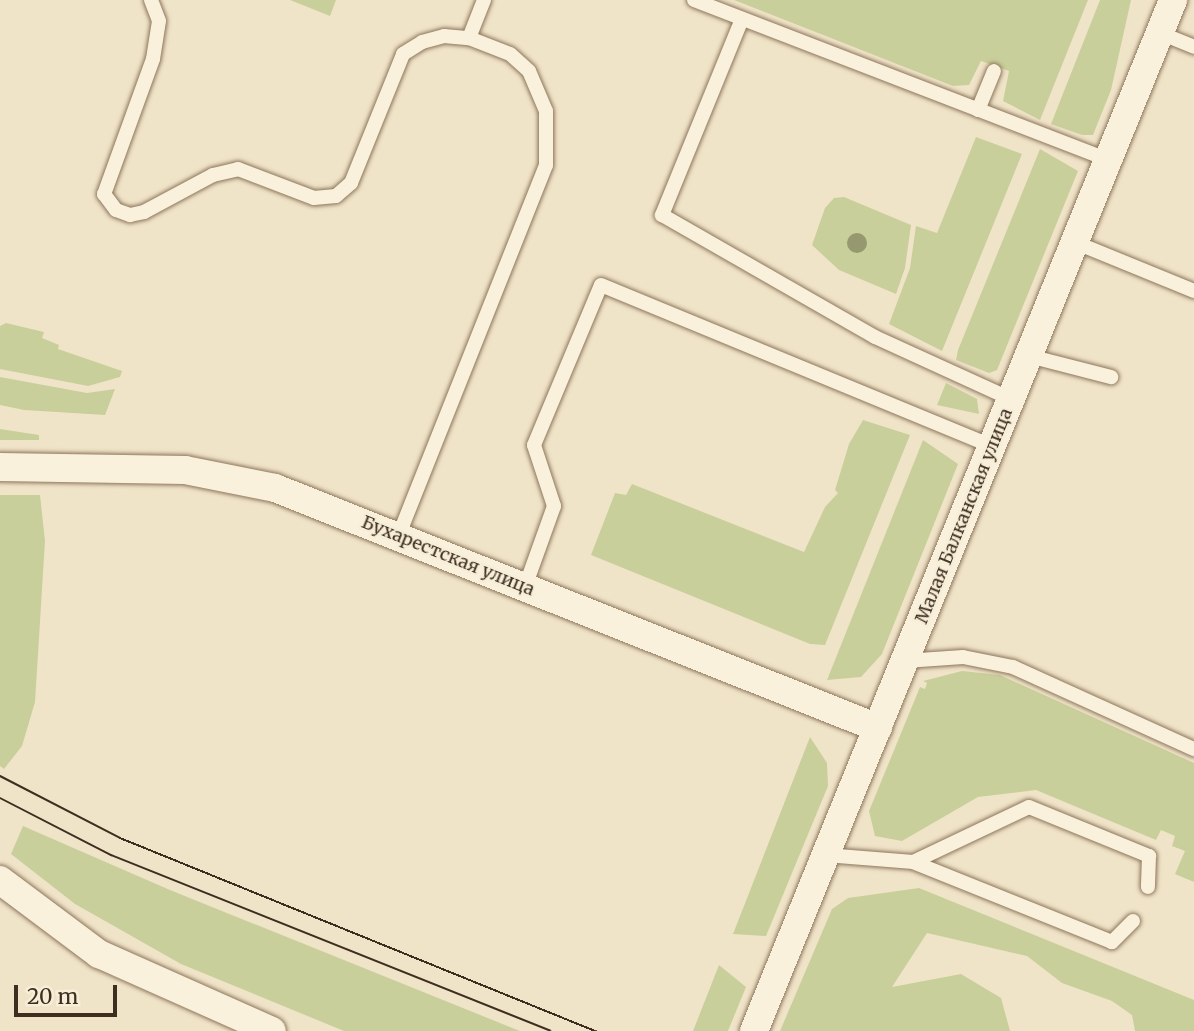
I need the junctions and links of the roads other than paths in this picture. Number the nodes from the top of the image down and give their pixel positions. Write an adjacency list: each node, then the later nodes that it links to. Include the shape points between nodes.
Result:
1 (151, 0): 7 (lane, via 159,21 153,59 103,194 116,210 130,215 213,175 238,169 314,198 336,196 351,183 403,54 444,36)
2 (484, 0): 7 (lane)
3 (694, 0): 5 (lane)
4 (1173, 0): 6 (street, Малая Балканская улица)
5 (742, 19): 10 (lane); 16 (lane, via 662,215 875,337)
6 (1160, 33): 8 (lane); 11 (street, Малая Балканская улица)
7 (469, 38): 19 (lane, via 510,54 529,71 546,111 546,165)
8 (1194, 47)
9 (994, 71): 10 (lane)
10 (978, 110): 11 (lane)
11 (1108, 160): 12 (street, Малая Балканская улица)
12 (1074, 242): 13 (lane); 14 (street, Малая Балканская улица)
13 (1194, 291)
14 (1029, 356): 15 (lane); 16 (street, Малая Балканская улица)
15 (1111, 377)
16 (1011, 399): 17 (street, Малая Балканская улица)
17 (992, 446): 20 (lane, via 601,285 534,444 554,506); 21 (street, Малая Балканская улица)
18 (0, 467): 19 (street, Бухарестская улица, via 142,468 231,477 275,488)
19 (398, 537): 20 (street, Бухарестская улица)
20 (524, 587): 22 (street, Бухарестская улица)
21 (905, 661): 22 (street, Малая Балканская улица); 23 (lane, via 963,657 1013,667)
22 (878, 728): 24 (street, Малая Балканская улица)
23 (1194, 749)
24 (826, 855): 25 (lane); 30 (street, Малая Балканская улица)
25 (913, 862): 27 (lane, via 1029,807 1149,856); 28 (lane, via 1112,942)
26 (0, 880): 29 (street, via 99,954)
27 (1148, 887)
28 (1133, 921)
29 (272, 1031)
30 (754, 1031)

